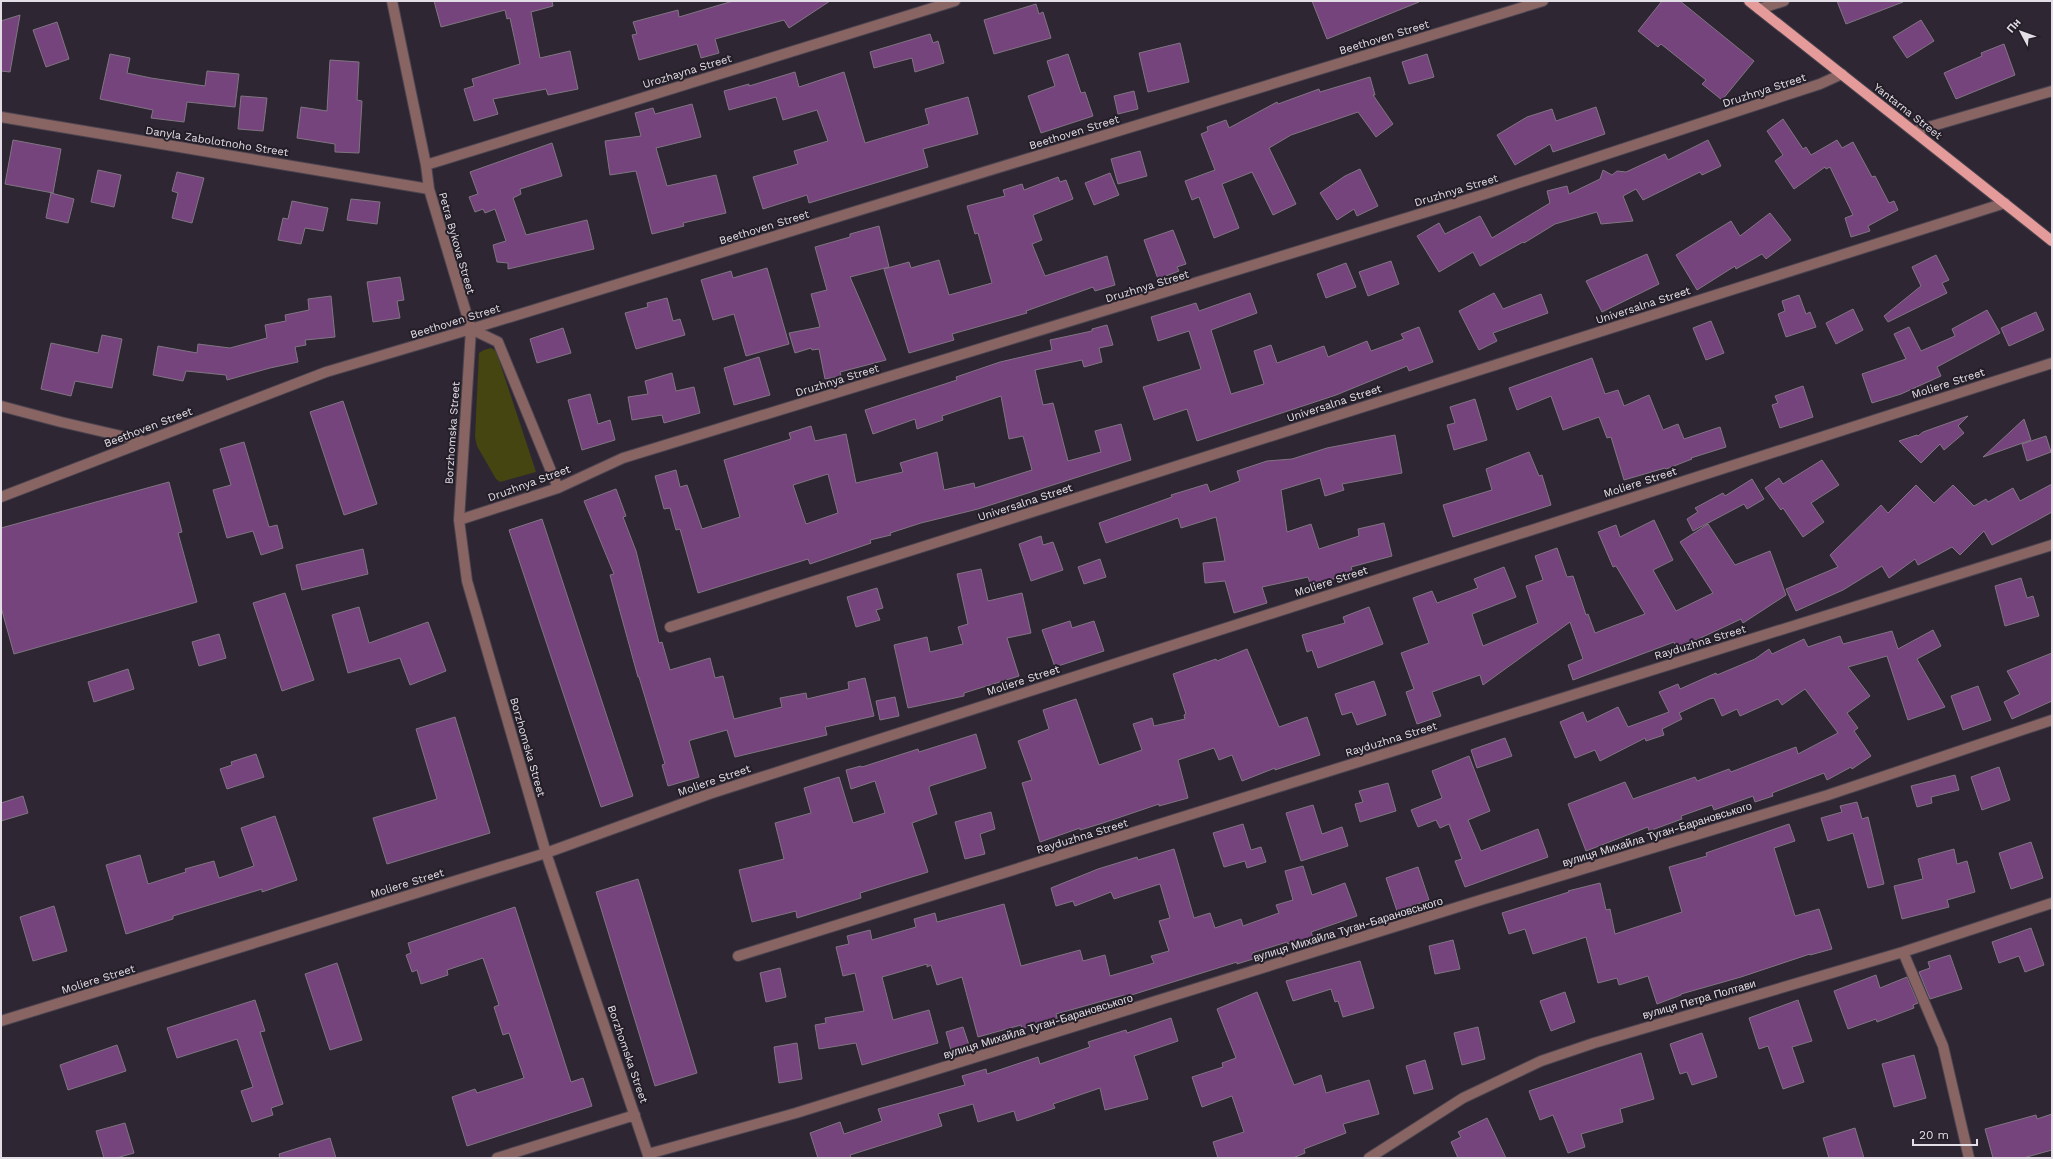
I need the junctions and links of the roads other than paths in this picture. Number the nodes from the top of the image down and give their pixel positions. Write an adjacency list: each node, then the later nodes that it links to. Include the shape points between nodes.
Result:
1 (392, 1): 11 (street, Petra Bykova Street)
2 (955, 1): 11 (street, Urozhayna Street)
3 (1543, 1): 15 (street, Beethoven Street)
4 (1749, 1): 6 (main road, Yantarna Street)
5 (1784, 1): 6 (street)
6 (1759, 9): 7 (main road, Yantarna Street)
7 (1842, 74): 10 (main road, Yantarna Street); 19 (street, Druzhnya Street, via 1820,84 1485,194 623,458)
8 (2052, 91): 10 (street)
9 (1, 117): 12 (street, Danyla Zabolotnoho Street)
10 (1915, 131): 13 (main road, Yantarna Street)
11 (426, 165): 12 (street, Petra Bykova Street)
12 (429, 189): 15 (street, Petra Bykova Street)
13 (2005, 203): 14 (main road, Yantarna Street); 23 (street, Universalna Street)
14 (2052, 241)
15 (470, 329): 18 (street, Beethoven Street, via 326,372); 19 (street, via 498,342); 21 (street, Borzhomska Street)
16 (2052, 363): 25 (street, Moliere Street, via 709,794)
17 (1, 406): 18 (street)
18 (143, 441): 20 (street, Beethoven Street)
19 (558, 488): 21 (street, Druzhnya Street)
20 (1, 497)
21 (459, 520): 25 (street, Borzhomska Street, via 467,581)
22 (2052, 545): 28 (street, Rayduzhna Street)
23 (670, 627)
24 (2052, 720): 31 (street, вулиця Михайла Туган-Барановського, via 1828,795 1487,898 811,1109)
25 (546, 853): 29 (street, Moliere Street); 30 (street, Borzhomska Street)
26 (2052, 903): 27 (street, вулиця Петра Полтави)
27 (1903, 952): 33 (street, вулиця Петра Полтави, via 1542,1060 1463,1098); 34 (street, via 1943,1046)
28 (738, 956)
29 (1, 1021)
30 (636, 1115): 31 (street, Borzhomska Street); 32 (street)
31 (649, 1156)
32 (497, 1158)
33 (1369, 1158)
34 (1969, 1158)

